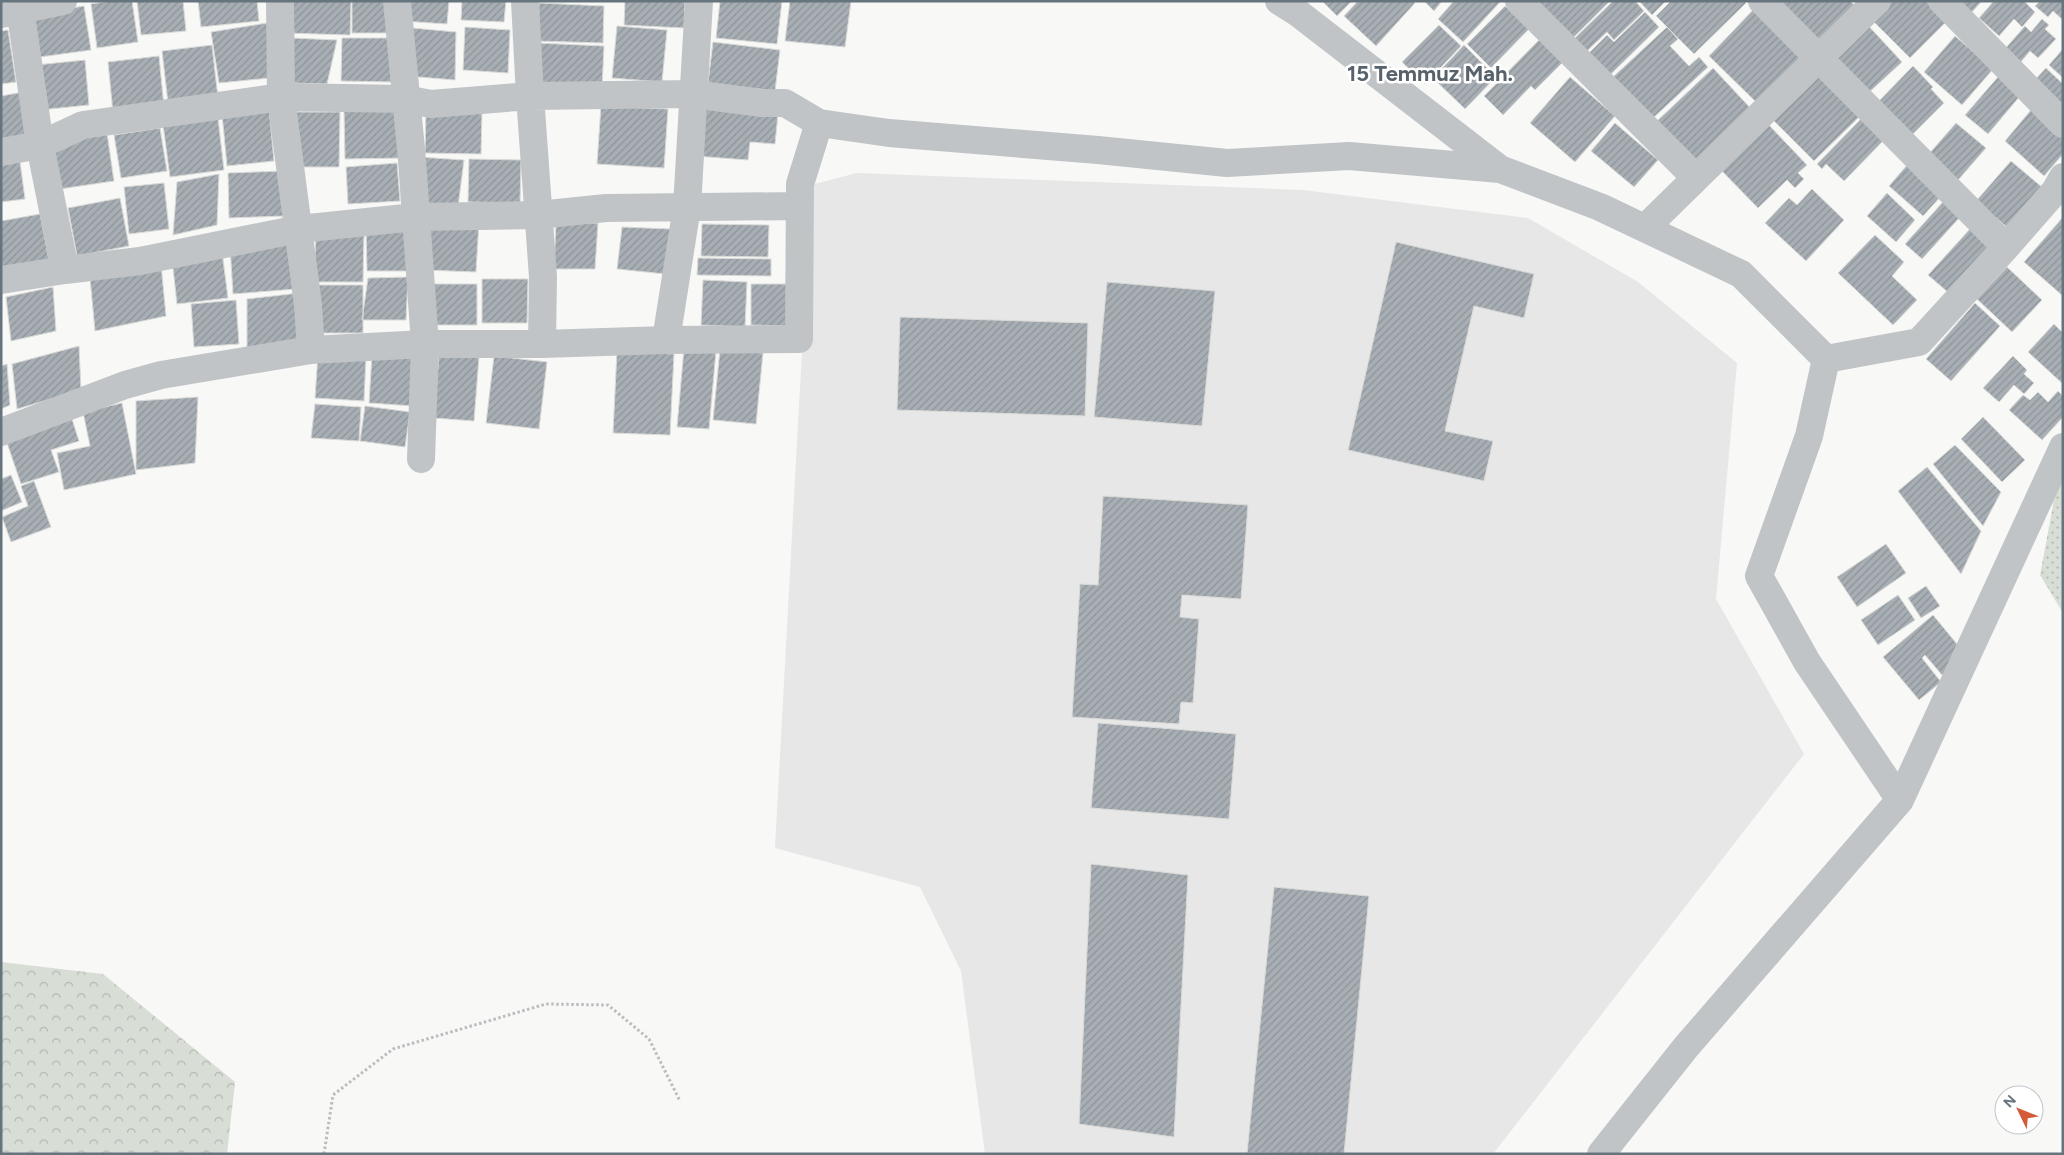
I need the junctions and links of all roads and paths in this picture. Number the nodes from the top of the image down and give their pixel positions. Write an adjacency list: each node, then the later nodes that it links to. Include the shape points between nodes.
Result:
1 (63, 1): 11 (street)
2 (280, 1): 15 (street)
3 (397, 1): 16 (street)
4 (525, 1): 14 (street)
5 (699, 1): 13 (street)
6 (1279, 1): 21 (street)
7 (1519, 1): 23 (street)
8 (1762, 1): 12 (street)
9 (1877, 1): 12 (street)
10 (1942, 1): 18 (street)
11 (14, 8): 19 (street)
12 (1819, 57): 23 (street); 30 (street)
13 (692, 94): 14 (street); 17 (street, via 785,103); 25 (street)
14 (530, 96): 16 (street, via 431,104); 26 (street)
15 (281, 97): 16 (street); 19 (street, via 83,124); 29 (street)
16 (405, 99): 27 (street)
17 (820, 123): 21 (street, via 889,133 1227,164 1349,156); 24 (street, via 800,184)
18 (2063, 124)
19 (40, 145): 20 (street); 31 (street)
20 (1, 152)
21 (1500, 169): 28 (street)
22 (2063, 177): 30 (street, via 2056,191)
23 (1696, 178): 28 (street)
24 (800, 206): 25 (street); 33 (street, via 799,339)
25 (687, 208): 26 (street, via 606,208); 33 (street)
26 (538, 215): 27 (street); 35 (street, via 543,277)
27 (415, 216): 29 (street); 34 (street)
28 (1645, 228): 37 (street, via 1741,274)
29 (299, 229): 31 (street, via 140,261); 36 (street)
30 (2006, 247): 37 (street, via 1919,342)
31 (65, 270): 32 (street)
32 (1, 280)
33 (666, 340): 35 (street)
34 (425, 344): 35 (street); 36 (street); 40 (street)
35 (542, 344)
36 (311, 350): 38 (street, via 125,384)
37 (1826, 358): 41 (street, via 1809,436 1759,576 1807,662)
38 (1, 432)
39 (2063, 447): 41 (street)
40 (421, 459)
41 (1900, 800): 44 (street, via 1686,1047)
42 (680, 1101): 43 (path, via 650,1039 608,1006 546,1004 393,1049 333,1095)
43 (324, 1154)
44 (1601, 1154)

